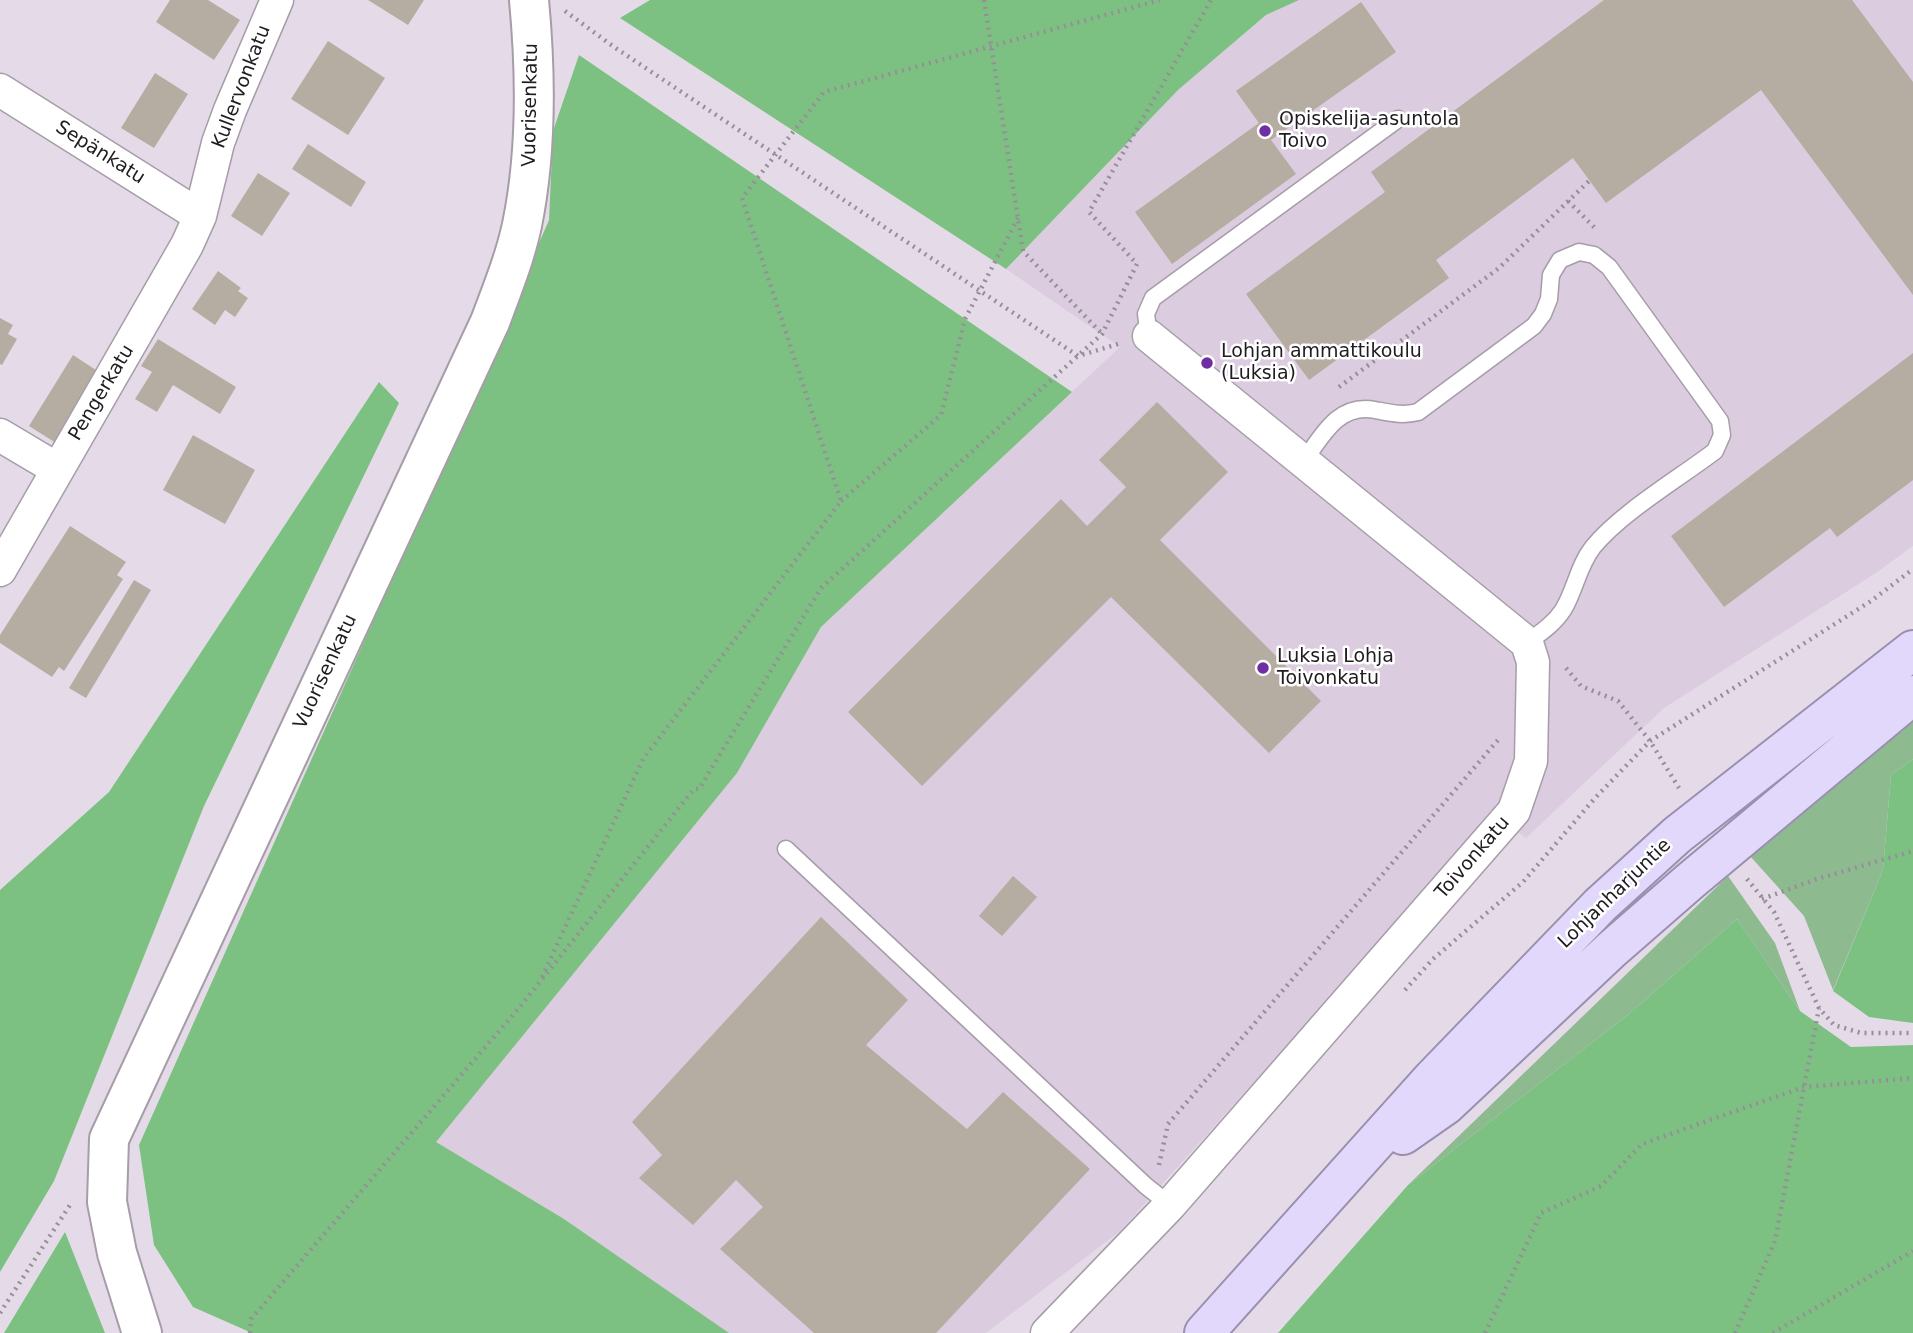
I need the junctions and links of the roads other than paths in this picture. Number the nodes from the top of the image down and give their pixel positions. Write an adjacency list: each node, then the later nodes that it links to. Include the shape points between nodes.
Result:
1 (277, 0): 5 (street, Kullervonkatu, via 218,143)
2 (544, 3): 17 (street, Vuorisenkatu, via 528,190 521,227 490,322 109,1139 107,1202)
3 (0, 90): 5 (street, Sepänkatu)
4 (1398, 119): 6 (lane, via 1153,298 1146,314)
5 (201, 216): 9 (street, Pengerkatu)
6 (1149, 335): 8 (street)
7 (0, 435): 9 (street)
8 (1304, 461): 12 (street); 12 (lane, via 1338,417 1352,410 1418,412 1534,326 1549,299 1551,275 1560,260 1579,252 1594,255 1609,267 1720,421 1722,435 1715,451 1626,517 1593,548 1564,609)
9 (57, 469): 10 (street, Pengerkatu)
10 (0, 570)
11 (1913, 650): 15 (highway, Lohjanharjuntie, via 1677,835 1600,905 1432,1079)
12 (1530, 652): 16 (street, Toivonkatu, via 1531,761 1514,811)
13 (1913, 695): 15 (highway, Lohjanharjuntie, via 1611,950 1446,1105)
14 (786, 849): 16 (lane)
15 (1350, 1173): 19 (highway, Lohjanharjuntie)
16 (1158, 1196): 18 (street, Toivonkatu)
17 (142, 1333)
18 (1047, 1333)
19 (1204, 1333)

